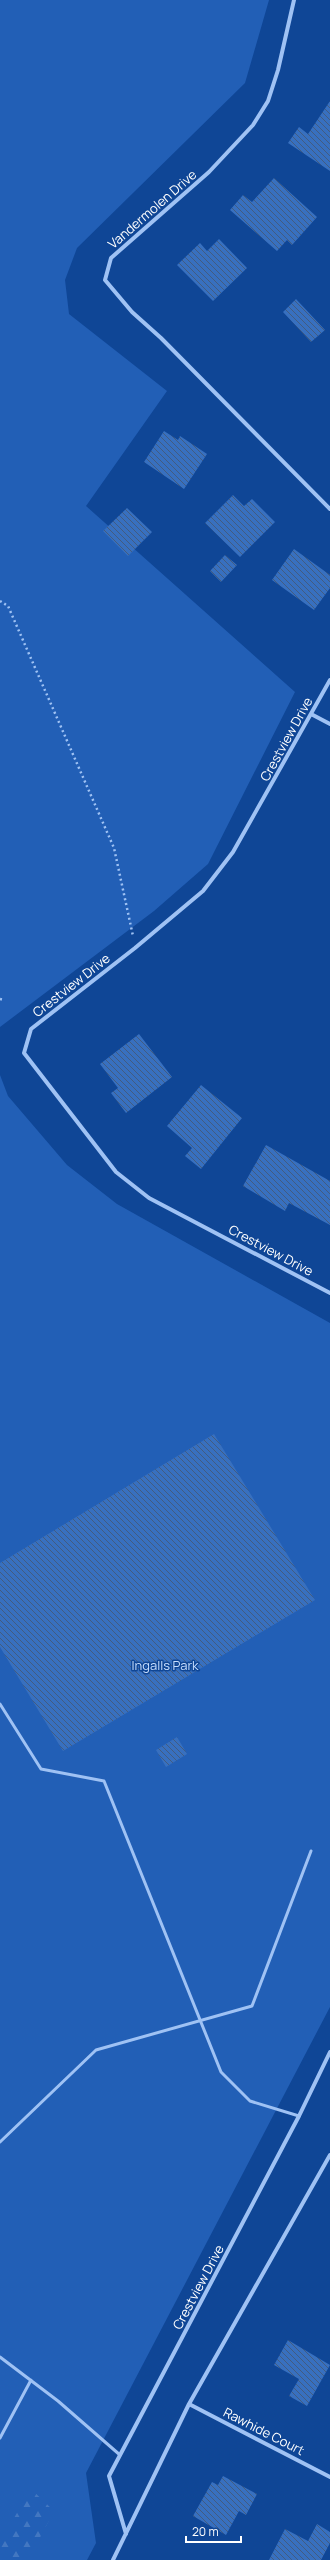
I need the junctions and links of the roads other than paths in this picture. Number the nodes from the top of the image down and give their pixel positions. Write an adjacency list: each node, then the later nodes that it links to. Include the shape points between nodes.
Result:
1 (294, 0): 2 (street, Vandermolen Drive, via 272,89 268,101 253,125 209,172 111,258 105,280 132,312 161,338)
2 (330, 509)
3 (330, 680): 4 (street, Crestview Drive)
4 (311, 714): 5 (street); 6 (street, Crestview Drive, via 225,863 203,891 31,1029 24,1053 116,1172 144,1193)
5 (330, 724)
6 (330, 1293)
7 (0, 1704): 9 (lane, via 41,1769 104,1782)
8 (311, 1851): 9 (lane, via 252,2006)
9 (200, 2021): 11 (lane, via 221,2072 250,2101); 12 (lane, via 96,2050)
10 (330, 2052): 11 (street, Crestview Drive)
11 (299, 2116): 18 (street, Crestview Drive)
12 (0, 2142)
13 (330, 2155): 16 (street)
14 (0, 2357): 15 (lane)
15 (31, 2380): 17 (lane); 18 (lane)
16 (189, 2404): 19 (street, Rawhide Court); 20 (street)
17 (0, 2438)
18 (120, 2455): 20 (street, Crestview Drive, via 109,2476)
19 (330, 2476)
20 (126, 2534): 21 (street)
21 (112, 2560)

